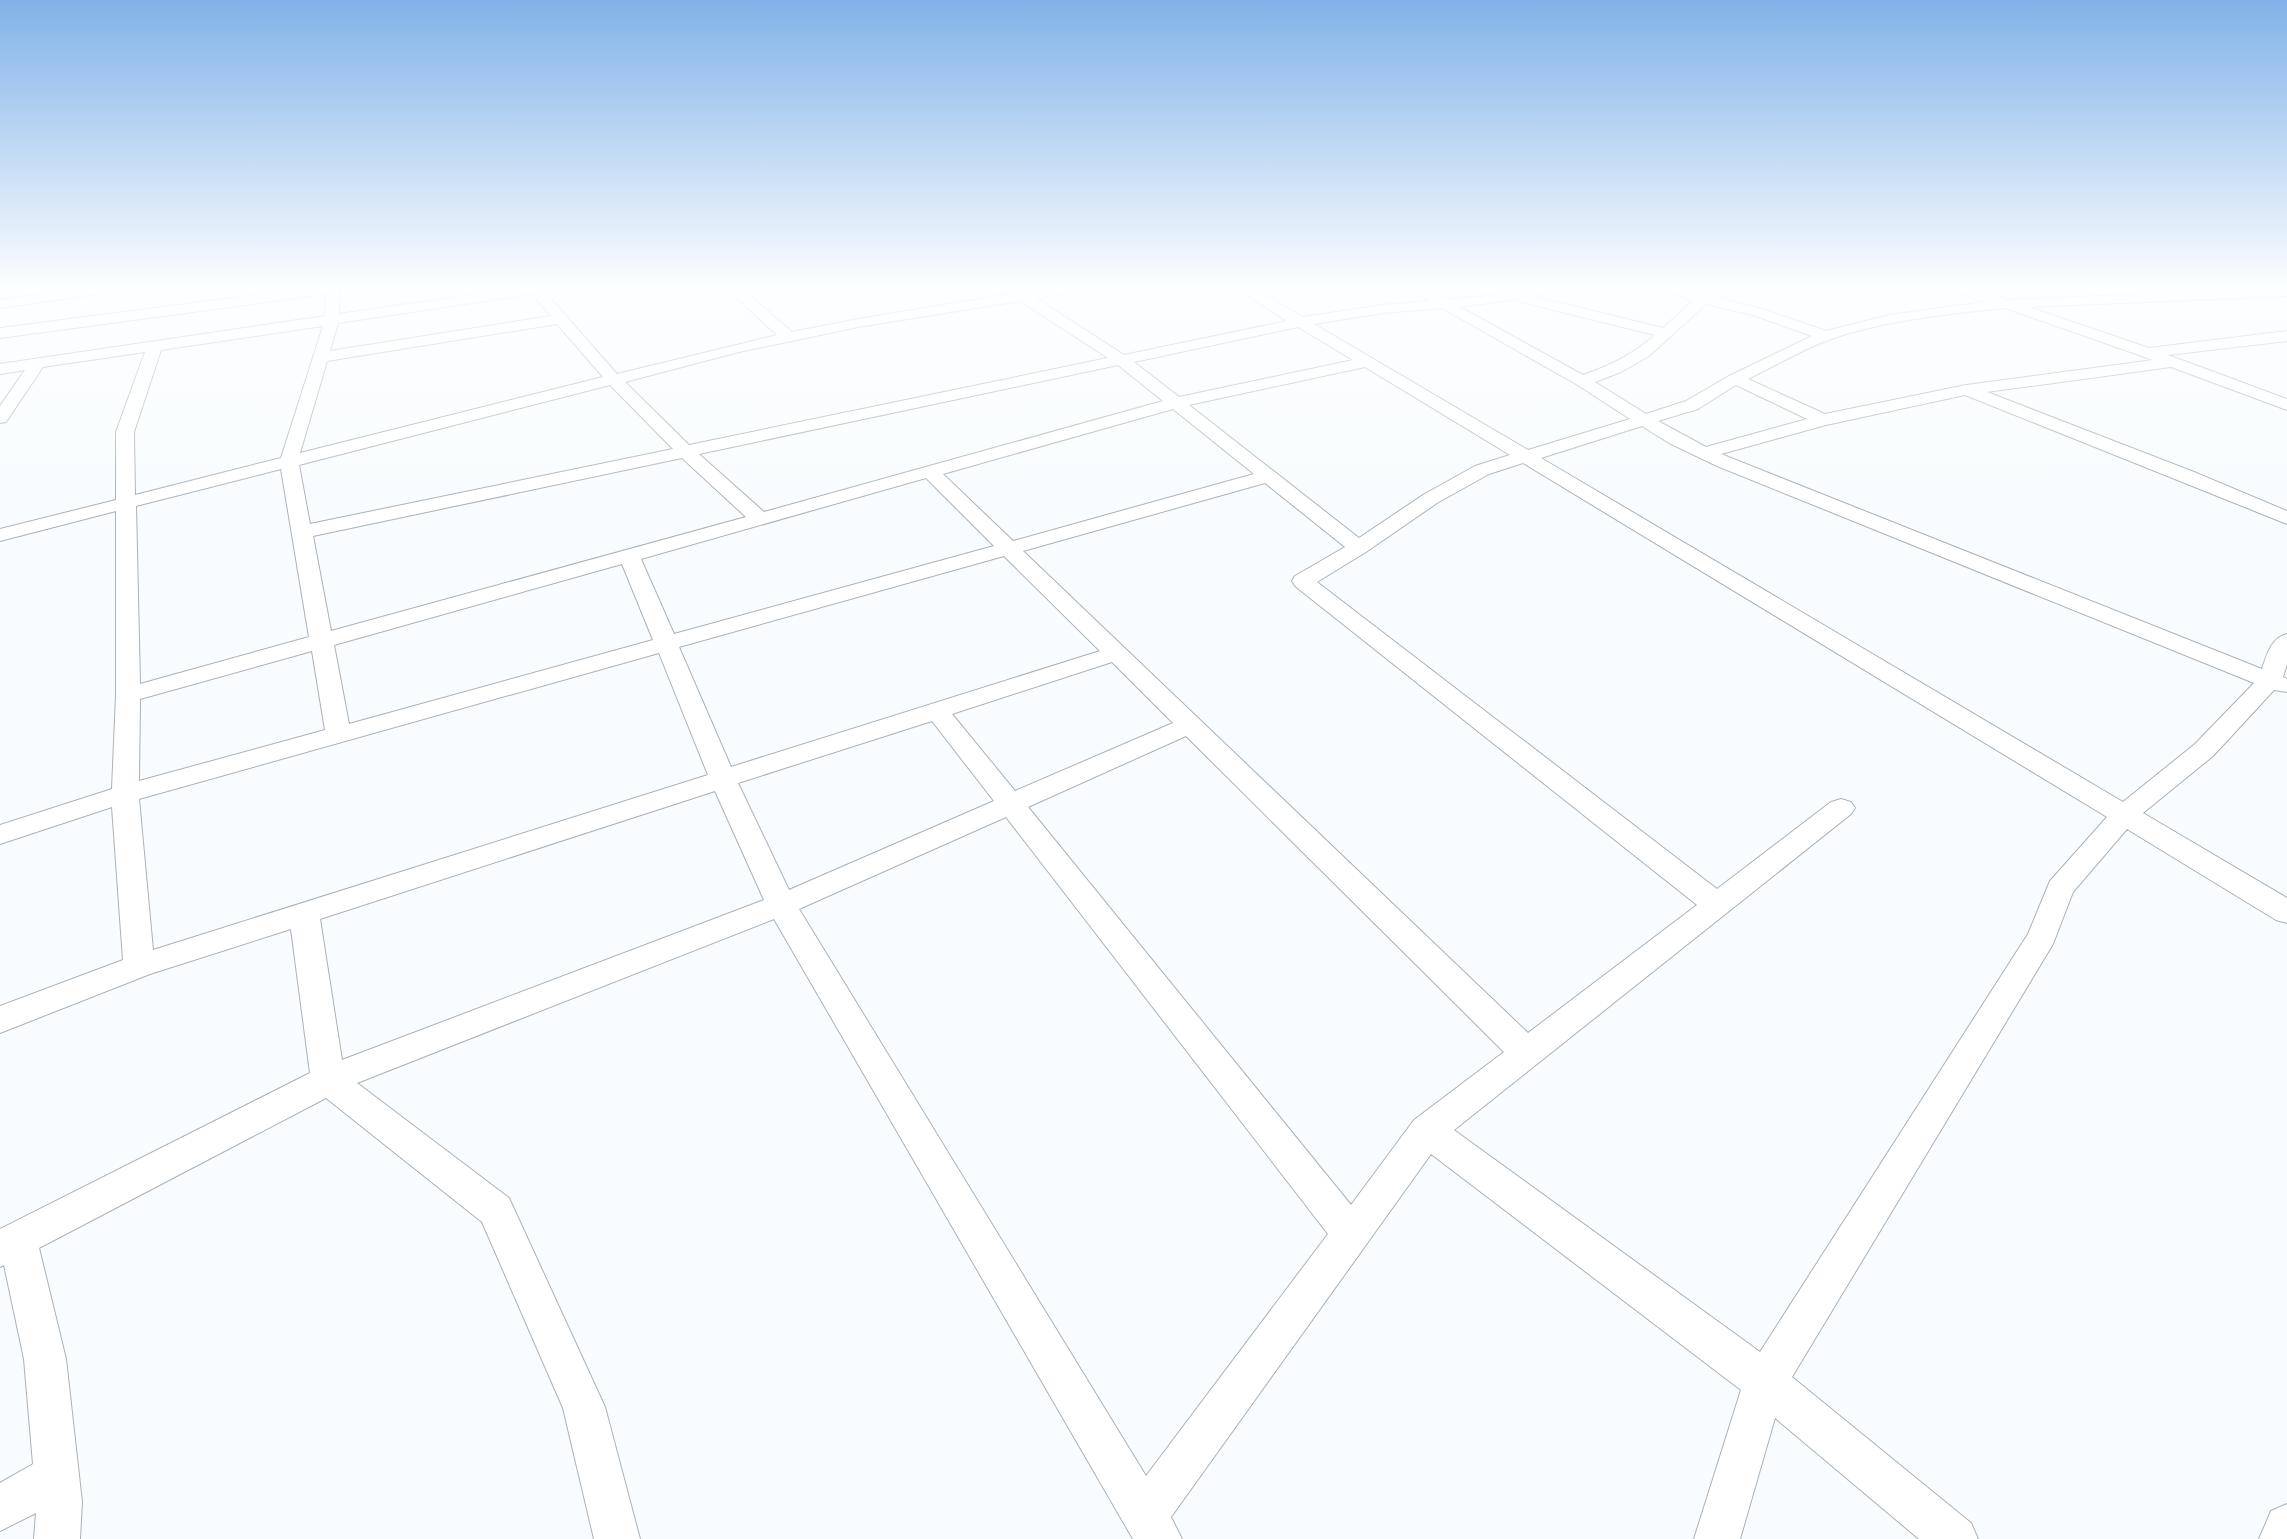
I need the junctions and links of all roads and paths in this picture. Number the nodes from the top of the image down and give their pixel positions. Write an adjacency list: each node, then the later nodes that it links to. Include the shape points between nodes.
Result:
1 (60, 360): 15 (street)
2 (150, 360): 32 (street, via 125,432)
3 (320, 360): 29 (street)
4 (596, 360): 18 (street)
5 (693, 360): 18 (street)
6 (1116, 360): 26 (street)
7 (1121, 360): 21 (street)
8 (1364, 360): 13 (street)
9 (1545, 360): 19 (street)
10 (1632, 360): 19 (street)
11 (1774, 360): 17 (street)
12 (2166, 360): 14 (street)
13 (1368, 362): 21 (street); 28 (street)
14 (2172, 362): 20 (street); 22 (street)
15 (38, 363): 16 (street); 23 (street)
16 (0, 369)
17 (1735, 378): 24 (street, via 1692,405); 25 (street)
18 (613, 379): 26 (street); 29 (street)
19 (1582, 381): 24 (street)
20 (1966, 390): 25 (street); 34 (street)
21 (1176, 403): 30 (street); 31 (street)
22 (2287, 405)
23 (0, 418)
24 (1642, 420): 27 (street); 28 (street)
25 (1823, 420): 27 (street)
26 (685, 451): 33 (street); 35 (street)
27 (1704, 453): 44 (street)
28 (1524, 456): 38 (street, via 1482,470 1430,499); 53 (street)
29 (289, 461): 32 (street); 35 (street)
30 (930, 471): 33 (street); 37 (street)
31 (1269, 476): 37 (street); 38 (street)
32 (126, 503): 36 (street); 45 (street)
33 (760, 518): 39 (street)
34 (2287, 518)
35 (302, 532): 41 (street)
36 (0, 535)
37 (1008, 548): 42 (street); 43 (street)
38 (1359, 548): 55 (street, via 1304,581)
39 (629, 555): 41 (street); 42 (street)
40 (2287, 641): 44 (street, via 2280,650)
41 (321, 642): 45 (street); 48 (street)
42 (666, 643): 48 (street); 49 (street)
43 (1117, 653): 46 (street); 47 (street)
44 (2281, 687): 53 (street)
45 (128, 695): 50 (street)
46 (937, 711): 49 (street); 51 (street)
47 (1190, 725): 51 (street); 61 (street)
48 (338, 734): 50 (street)
49 (723, 779): 56 (street); 58 (street)
50 (125, 794): 54 (street); 59 (street)
51 (1011, 805): 56 (street); 64 (street)
52 (1841, 808): 55 (street)
53 (2124, 815): 57 (street); 66 (street, via 2060,888 2042,936)
54 (0, 835)
55 (1717, 904): 61 (street)
56 (781, 905): 62 (street); 69 (street)
57 (2287, 912)
58 (304, 913): 59 (street); 62 (street)
59 (139, 966): 60 (street)
60 (0, 1020)
61 (1527, 1053): 63 (street)
62 (328, 1080): 65 (street); 72 (street, via 496,1210 584,1406)
63 (1427, 1131): 64 (street); 66 (street)
64 (1352, 1235): 69 (street)
65 (9, 1246): 67 (street, via 45,1359)
66 (1765, 1382): 73 (street); 74 (street)
67 (56, 1476): 68 (street); 71 (street, via 59,1502)
68 (0, 1508)
69 (1152, 1527)
70 (2287, 1527): 75 (street)
71 (57, 1539)
72 (617, 1539)
73 (1717, 1539)
74 (1955, 1539)
75 (2282, 1539)

